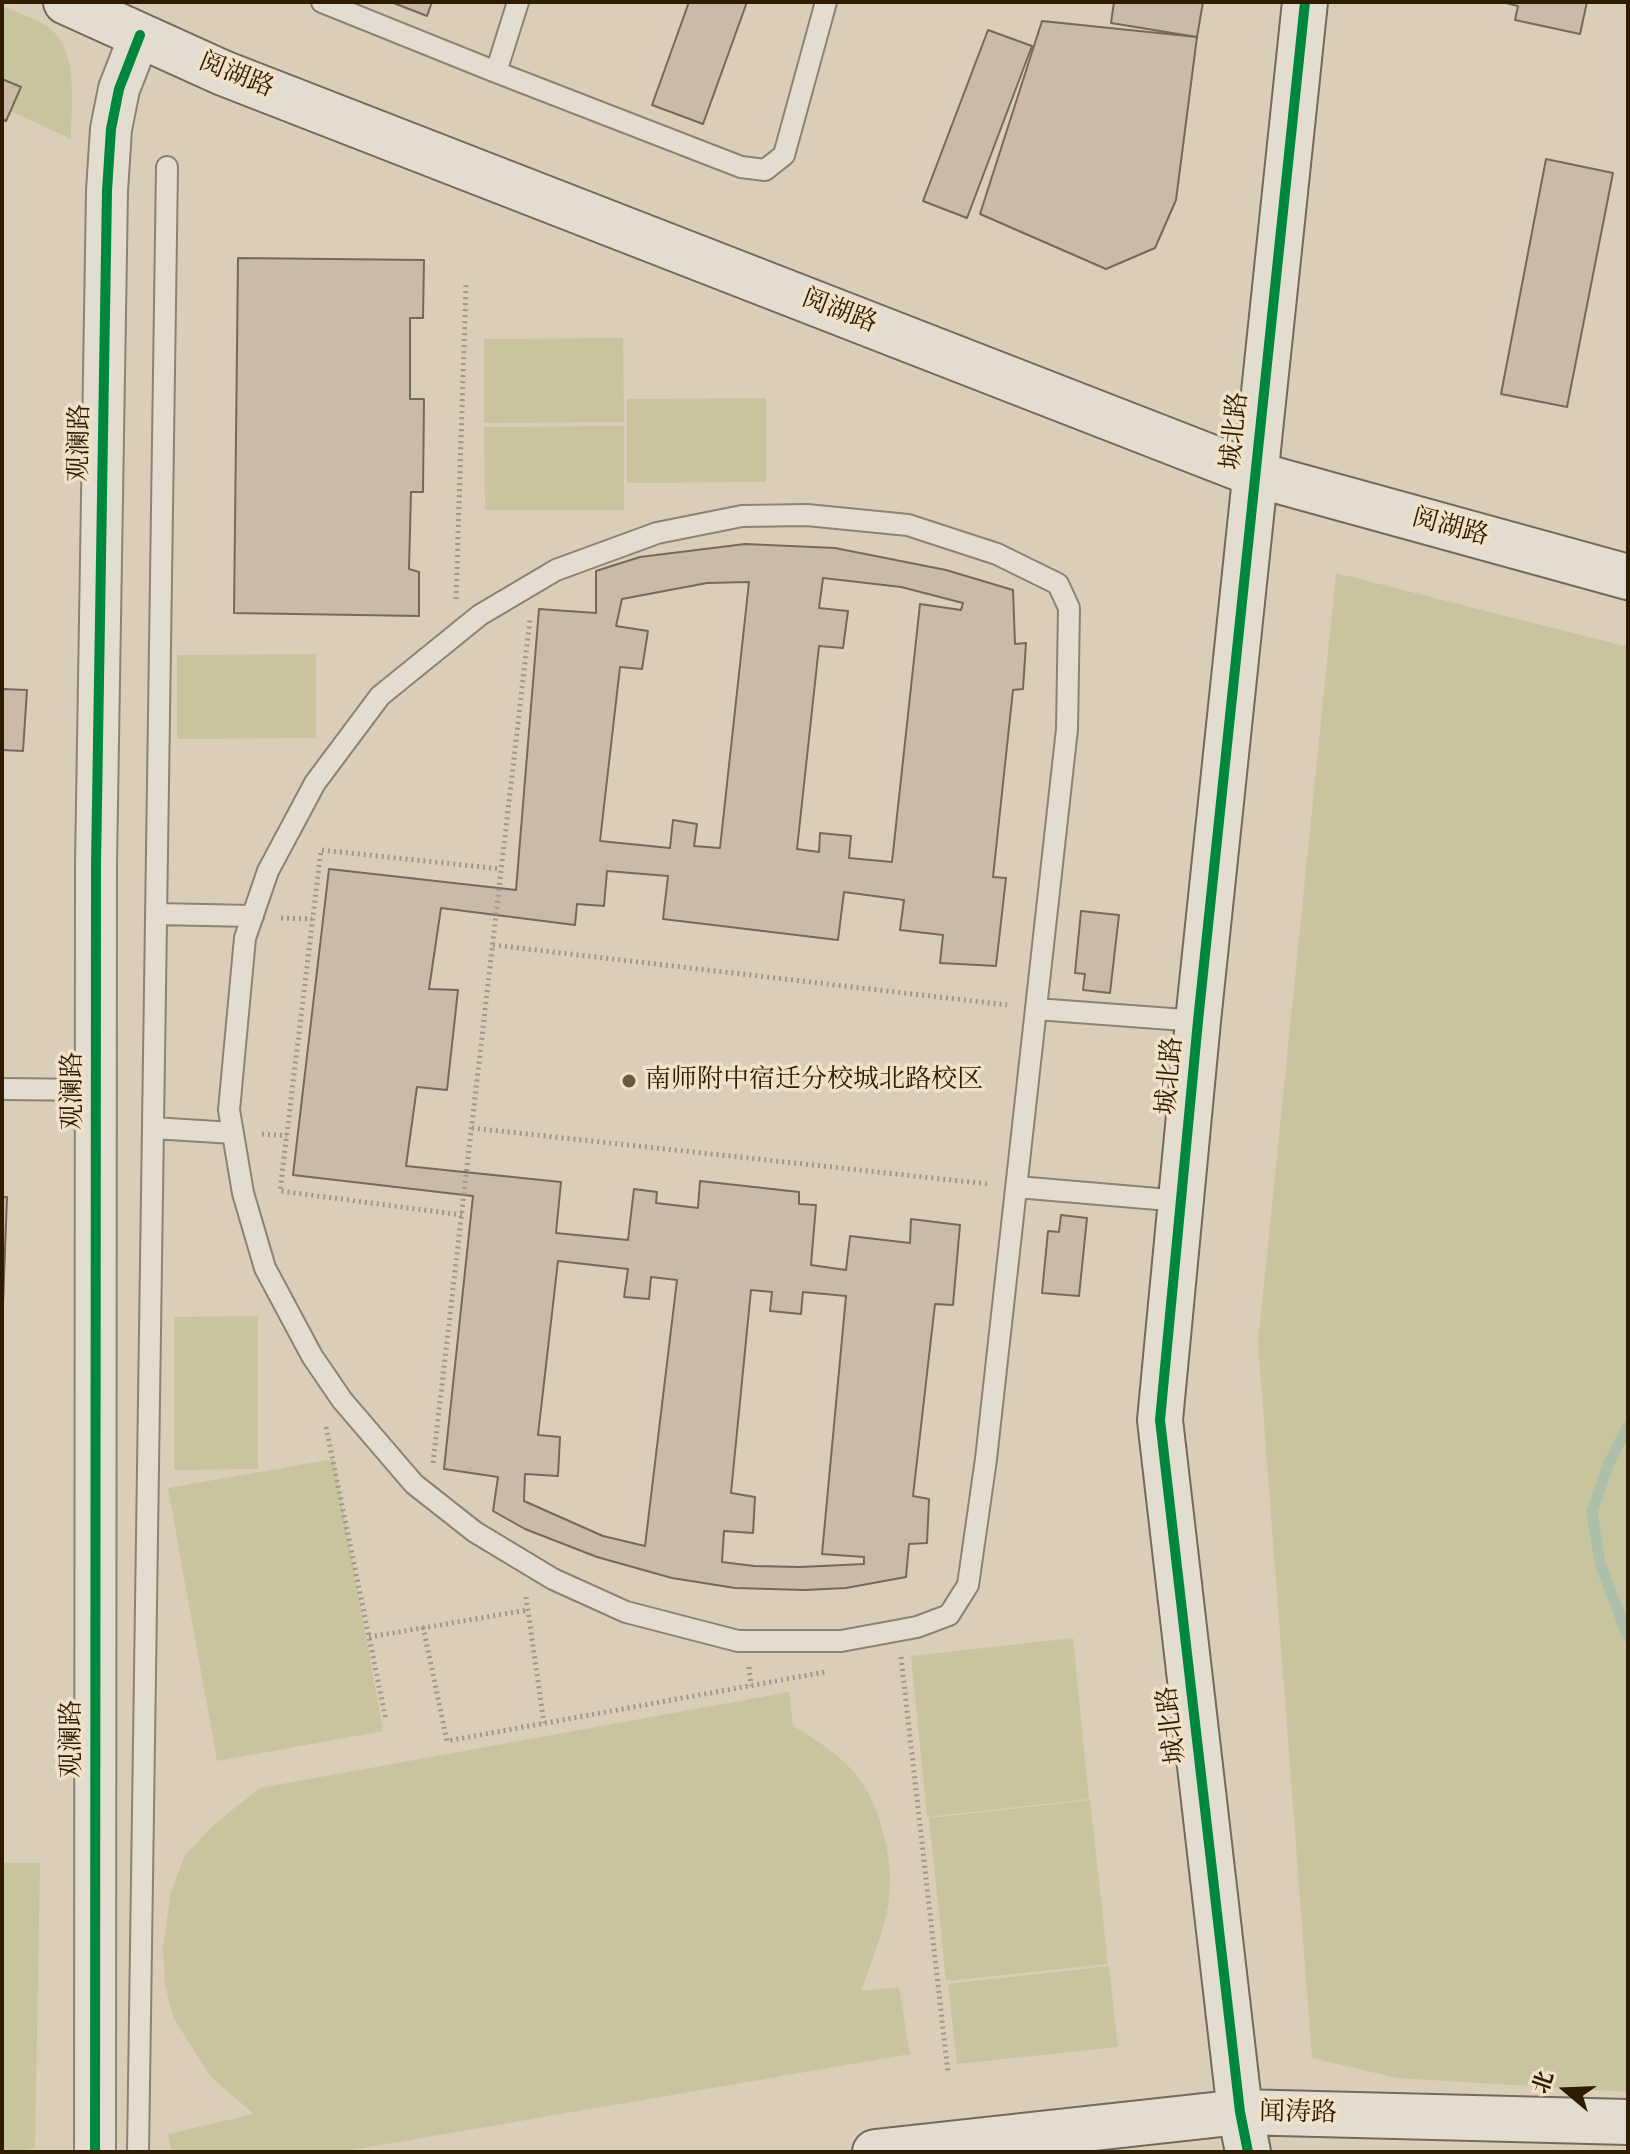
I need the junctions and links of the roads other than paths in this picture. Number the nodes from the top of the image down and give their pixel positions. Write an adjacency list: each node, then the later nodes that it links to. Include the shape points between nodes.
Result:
1 (66, 2): 6 (street, 阅湖路)
2 (322, 2): 7 (lane)
3 (518, 2): 7 (lane)
4 (826, 2): 7 (lane, via 784,155 765,170 741,167)
5 (1305, 2): 9 (street, 城北路)
6 (140, 35): 9 (street, 阅湖路, via 238,78); 16 (street, 观澜路, via 119,89 107,191)
7 (496, 72)
8 (167, 167): 11 (lane)
9 (1254, 474): 10 (street, 阅湖路); 14 (street, 城北路)
10 (1628, 577)
11 (156, 914): 12 (lane); 17 (lane)
12 (253, 916): 13 (lane, via 268,871 315,783 380,696 480,615 556,570 657,533 742,516 807,515 908,525 997,554 1058,584 1069,608 1067,729); 18 (lane, via 245,938 229,1110)
13 (1036, 1009): 14 (lane); 19 (lane)
14 (1198, 1021): 20 (street, 城北路)
15 (2, 1089): 16 (lane)
16 (96, 1090): 23 (street, 观澜路)
17 (153, 1128): 18 (lane); 24 (lane)
18 (233, 1133): 19 (lane, via 243,1193 265,1268 342,1400 414,1484 475,1532 553,1579 626,1612 738,1641 841,1641 917,1627 949,1615 968,1585)
19 (1017, 1187): 20 (lane)
20 (1181, 1201): 22 (street, 城北路, via 1160,1420)
21 (1628, 2122): 22 (street, 闻涛路)
22 (1244, 2132): 25 (street, 闻涛路)
23 (95, 2152)
24 (138, 2152)
25 (875, 2152)

